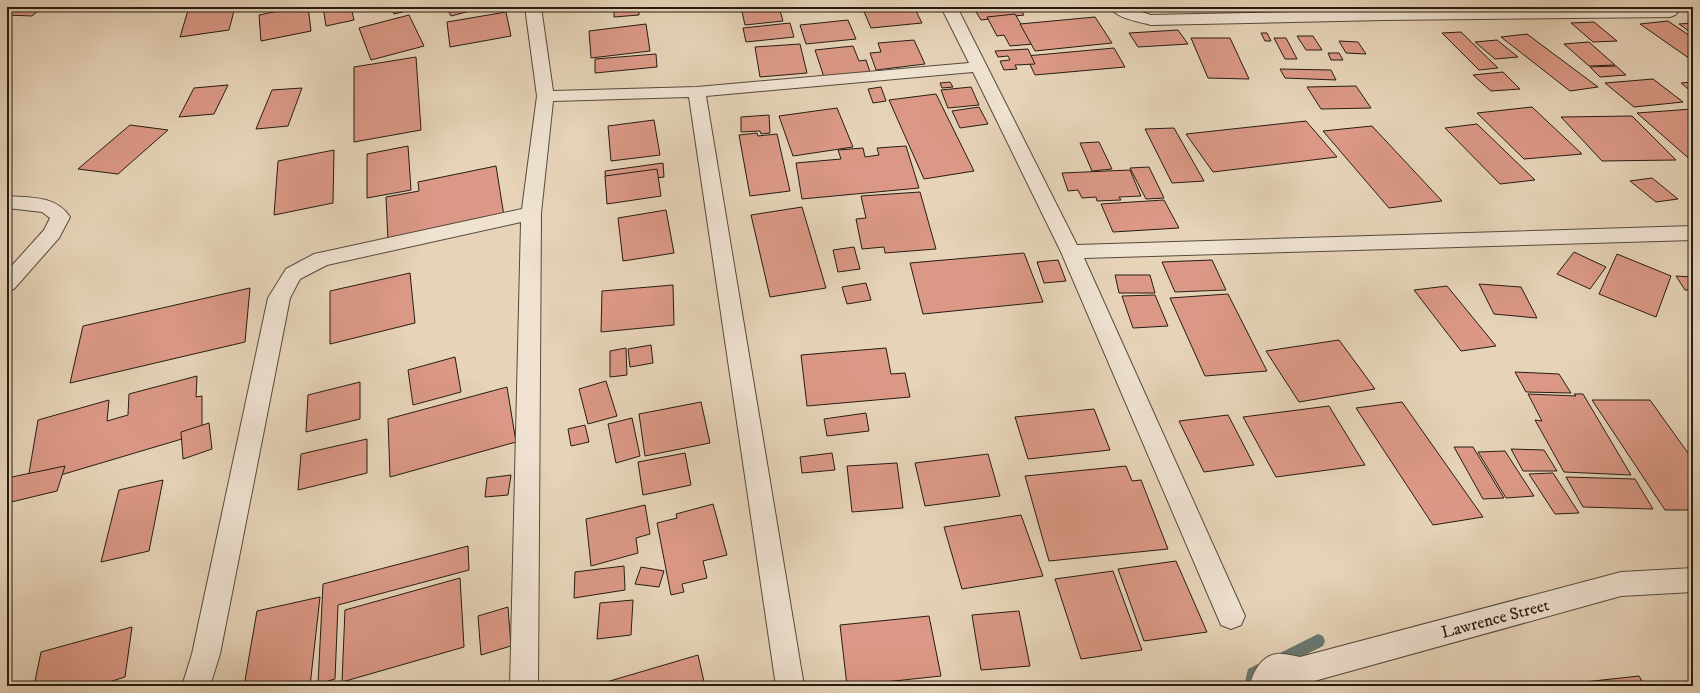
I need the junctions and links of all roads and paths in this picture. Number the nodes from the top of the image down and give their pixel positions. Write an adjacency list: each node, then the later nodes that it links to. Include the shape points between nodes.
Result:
1 (533, 7): 8 (street)
2 (949, 7): 6 (street)
3 (1118, 7): 4 (street, via 1135,16 1152,20)
4 (1382, 11): 5 (street)
5 (1670, 12)
6 (978, 67): 7 (street); 12 (street)
7 (697, 92): 8 (street); 18 (street)
8 (545, 96): 10 (street)
9 (7, 202): 13 (street, via 47,206 60,217 52,233)
10 (531, 213): 16 (street, via 321,259 293,274 279,298 206,654); 17 (street)
11 (1693, 232): 12 (street)
12 (1071, 252): 15 (street)
13 (7, 284)
14 (1693, 580): 19 (street, Lawrence Street, via 1622,584 1300,671 1276,668 1265,680)
15 (1231, 616)
16 (196, 686)
17 (524, 686)
18 (790, 686)
19 (1264, 686)

